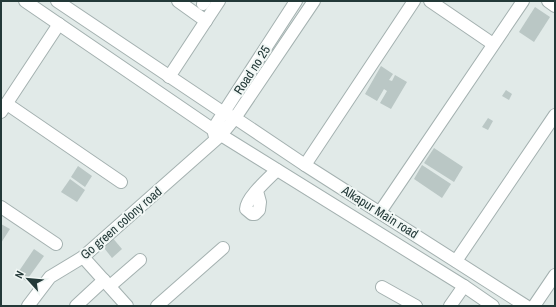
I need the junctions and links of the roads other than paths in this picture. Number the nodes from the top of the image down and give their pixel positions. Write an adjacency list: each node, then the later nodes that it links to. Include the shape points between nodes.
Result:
1 (25, 1): 13 (street, Alkapur Main road)
2 (57, 1): 15 (street, Alkapur Main road)
3 (178, 1): 12 (street)
4 (219, 1): 12 (street)
5 (296, 1): 17 (street, Road no 25)
6 (314, 1): 17 (street, Road no 25)
7 (414, 1): 20 (street)
8 (430, 1): 14 (street)
9 (523, 1): 14 (street)
10 (548, 1): 11 (street)
11 (555, 6)
12 (206, 20): 15 (street)
13 (59, 24): 16 (street); 19 (street, Alkapur Main road)
14 (493, 44): 25 (street)
15 (169, 77): 17 (street, Alkapur Main road)
16 (4, 108): 22 (street)
17 (229, 115): 19 (street, Road no 25); 20 (street, Alkapur Main road)
18 (555, 115): 30 (street)
19 (216, 134): 21 (street, Alkapur Main road); 28 (street, Go green colony road)
20 (304, 164): 25 (street, Alkapur Main road)
21 (277, 170): 23 (street); 33 (street, Alkapur Main road)
22 (121, 182)
23 (257, 192)
24 (1, 207): 26 (street)
25 (380, 212): 30 (street, Alkapur Main road)
26 (56, 244)
27 (223, 248): 38 (street)
28 (83, 257): 32 (street); 35 (street, Go green colony road, via 50,277)
29 (140, 260): 32 (street)
30 (456, 261): 42 (street, Alkapur Main road)
31 (555, 275): 43 (street)
32 (107, 283): 36 (street); 37 (street)
33 (464, 286): 40 (street); 41 (street, Alkapur Main road)
34 (382, 287): 39 (street)
35 (28, 306)
36 (76, 306)
37 (128, 306)
38 (157, 306)
39 (416, 306)
40 (450, 306)
41 (494, 306)
42 (526, 306)
43 (534, 306)

